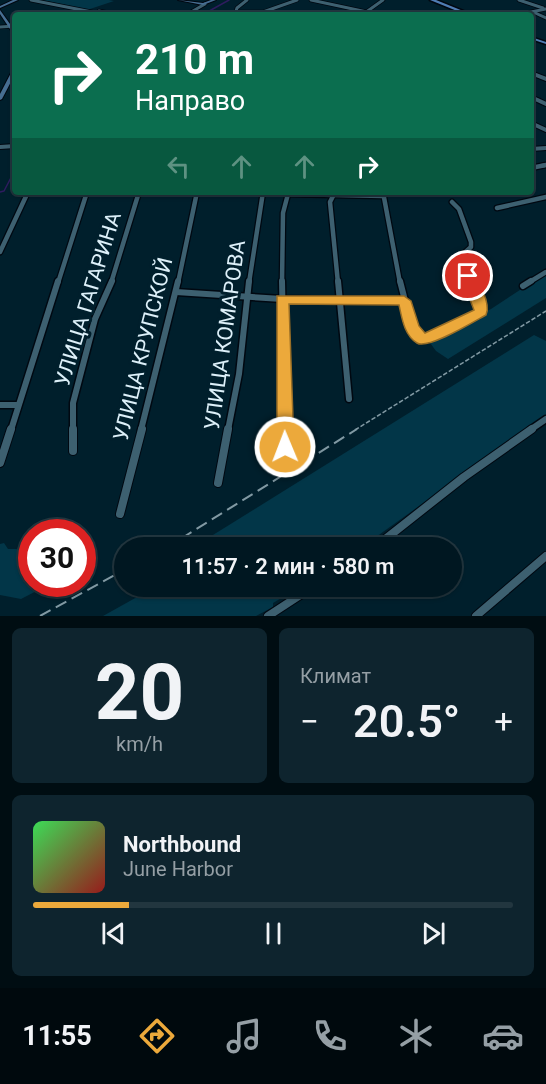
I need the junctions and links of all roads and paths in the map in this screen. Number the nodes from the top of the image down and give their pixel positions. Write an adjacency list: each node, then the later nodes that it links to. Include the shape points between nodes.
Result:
1 (16, 0): 12 (street)
2 (31, 0): 16 (street)
3 (180, 0): 11 (street)
4 (214, 0): 11 (street)
5 (247, 0): 19 (street)
6 (297, 0): 20 (street)
7 (311, 0): 15 (street)
8 (383, 0): 15 (street)
9 (432, 0): 22 (main road)
10 (519, 0): 13 (street)
11 (205, 4): 18 (street)
12 (0, 9): 24 (street)
13 (545, 9): 23 (street)
14 (99, 11): 17 (street)
15 (368, 11): 21 (street)
16 (92, 12)
17 (104, 12)
18 (191, 12)
19 (237, 12)
20 (262, 12)
21 (371, 12)
22 (463, 12)
23 (532, 12)
24 (12, 25)
25 (12, 76): 26 (street)
26 (0, 99)
27 (27, 195): 38 (street)
28 (86, 195): 48 (street)
29 (138, 195): 51 (street, УЛИЦА ГАГАРИНА, via 107,296 95,319 73,403)
30 (196, 195): 41 (street, УЛИЦА КРУПСКОЙ)
31 (263, 195): 42 (street, УЛИЦА КОМАРОВА)
32 (287, 195): 43 (street)
33 (334, 195): 44 (street, via 330,202)
34 (383, 195): 45 (street)
35 (546, 197): 37 (street)
36 (452, 202): 45 (street, via 459,209 471,242 462,261 481,312 422,339 412,328)
37 (497, 208)
38 (0, 252)
39 (546, 272): 40 (street)
40 (523, 286)
41 (176, 292): 42 (street); 54 (street, УЛИЦА КРУПСКОЙ)
42 (247, 297): 43 (street); 53 (street, УЛИЦА КОМАРОВА, via 239,374)
43 (282, 299): 44 (street); 50 (street)
44 (337, 300): 45 (street); 46 (street)
45 (404, 301)
46 (349, 399)
47 (0, 405): 48 (street)
48 (17, 405): 52 (street)
49 (546, 419): 55 (street)
50 (285, 447)
51 (73, 452)
52 (0, 462)
53 (218, 483)
54 (120, 514)
55 (388, 537)
56 (546, 556): 59 (street)
57 (297, 597): 58 (street)
58 (268, 616)
59 (476, 616)

